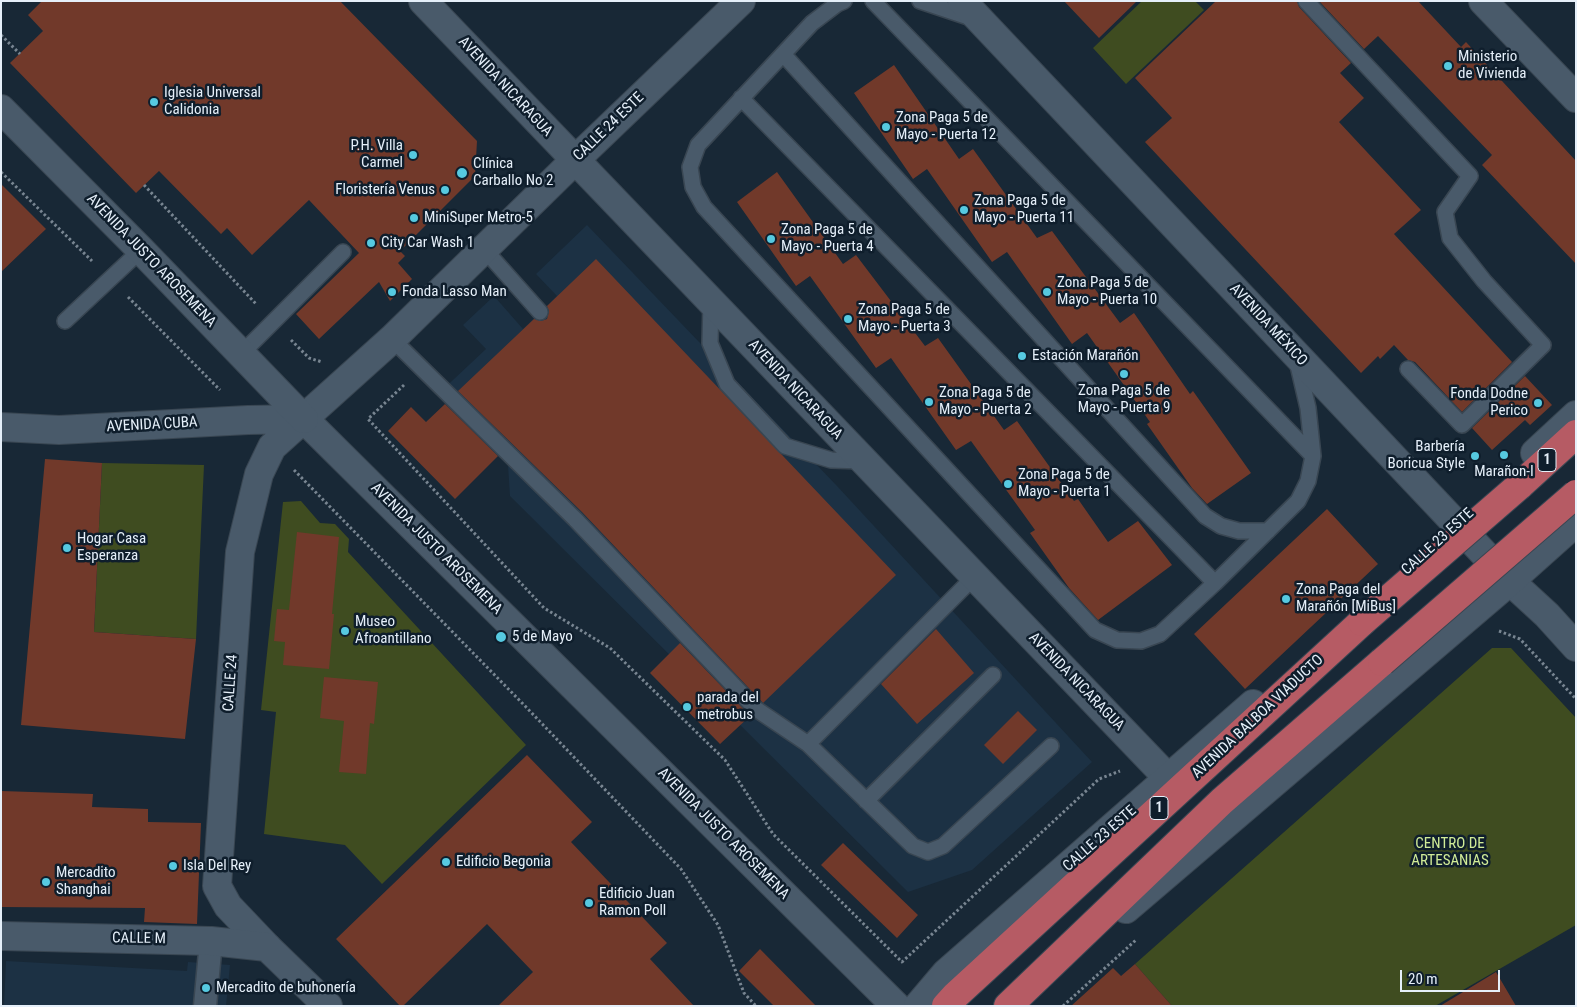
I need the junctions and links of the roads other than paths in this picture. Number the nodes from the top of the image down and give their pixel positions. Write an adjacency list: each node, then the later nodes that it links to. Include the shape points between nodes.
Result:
1 (423, 1): 14 (street, AVENIDA NICARAGUA)
2 (741, 1): 14 (street, CALLE 24 ESTE)
3 (844, 1): 10 (lane, via 812,23)
4 (873, 1): 29 (lane)
5 (920, 1): 9 (lane)
6 (962, 1): 9 (street, AVENIDA MÉXICO)
7 (1306, 1): 24 (lane, via 1470,176 1445,212 1450,238 1484,282 1544,344 1462,425)
8 (1483, 1): 12 (street)
9 (980, 20): 22 (street, AVENIDA MÉXICO)
10 (783, 54): 11 (lane); 34 (lane, via 1205,516 1221,526 1239,531)
11 (741, 98): 37 (lane); 37 (lane, via 698,145 690,167 693,187 704,207 1095,630 1117,640 1141,641 1160,634)
12 (1576, 98)
13 (1, 109): 16 (street, AVENIDA JUSTO AROSEMENA)
14 (574, 161): 15 (street, CALLE 24 ESTE); 18 (street, AVENIDA NICARAGUA)
15 (484, 249): 19 (lane); 21 (street, CALLE 24 ESTE)
16 (141, 250): 20 (lane); 23 (street, AVENIDA JUSTO AROSEMENA)
17 (343, 252): 23 (lane)
18 (710, 301): 30 (street, AVENIDA NICARAGUA); 30 (lane, via 710,343 727,384 785,446 831,460)
19 (540, 312)
20 (65, 321)
21 (392, 339): 26 (street, CALLE 24 ESTE); 40 (lane, via 574,519 756,709)
22 (1294, 352): 29 (lane, via 1308,408); 33 (street, AVENIDA MÉXICO)
23 (241, 354): 26 (street, AVENIDA JUSTO AROSEMENA)
24 (1408, 368)
25 (1576, 415): 33 (street, CALLE 23 ESTE / 1)
26 (304, 419): 27 (street, AVENIDA CUBA, via 59,430); 46 (street, CALLE 24, via 272,447 259,474 240,552 217,886 228,906); 49 (street, AVENIDA JUSTO AROSEMENA)
27 (1, 427)
28 (1576, 434): 51 (highway, AVENIDA BALBOA VIADUCTO / 1, bridge, via 1362,622)
29 (1313, 456): 34 (lane, via 1308,481 1298,501)
30 (863, 461): 35 (street, AVENIDA NICARAGUA)
31 (1576, 494): 52 (highway, bridge, via 1222,801)
32 (1576, 522): 36 (street)
33 (1458, 525): 36 (street, AVENIDA MÉXICO); 42 (street, CALLE 23 ESTE / 1)
34 (1268, 531): 37 (lane)
35 (974, 577): 40 (lane); 42 (street, AVENIDA NICARAGUA)
36 (1510, 581): 38 (street, AVENIDA MÉXICO, via 1547,614); 53 (street, via 1045,979)
37 (1215, 583)
38 (1576, 647)
39 (992, 675): 43 (lane)
40 (808, 744): 43 (lane)
41 (1051, 746): 43 (lane, via 943,846 928,852 913,846)
42 (1169, 779): 50 (street, CALLE 23 ESTE / 1, via 946,973)
43 (866, 801)
44 (1, 936): 45 (street, CALLE M)
45 (212, 940): 46 (street); 47 (street)
46 (267, 947): 48 (street, CALLE 24)
47 (205, 1006)
48 (328, 1006)
49 (896, 1006)
50 (918, 1006)
51 (946, 1006)
52 (1008, 1006)
53 (1018, 1006)

